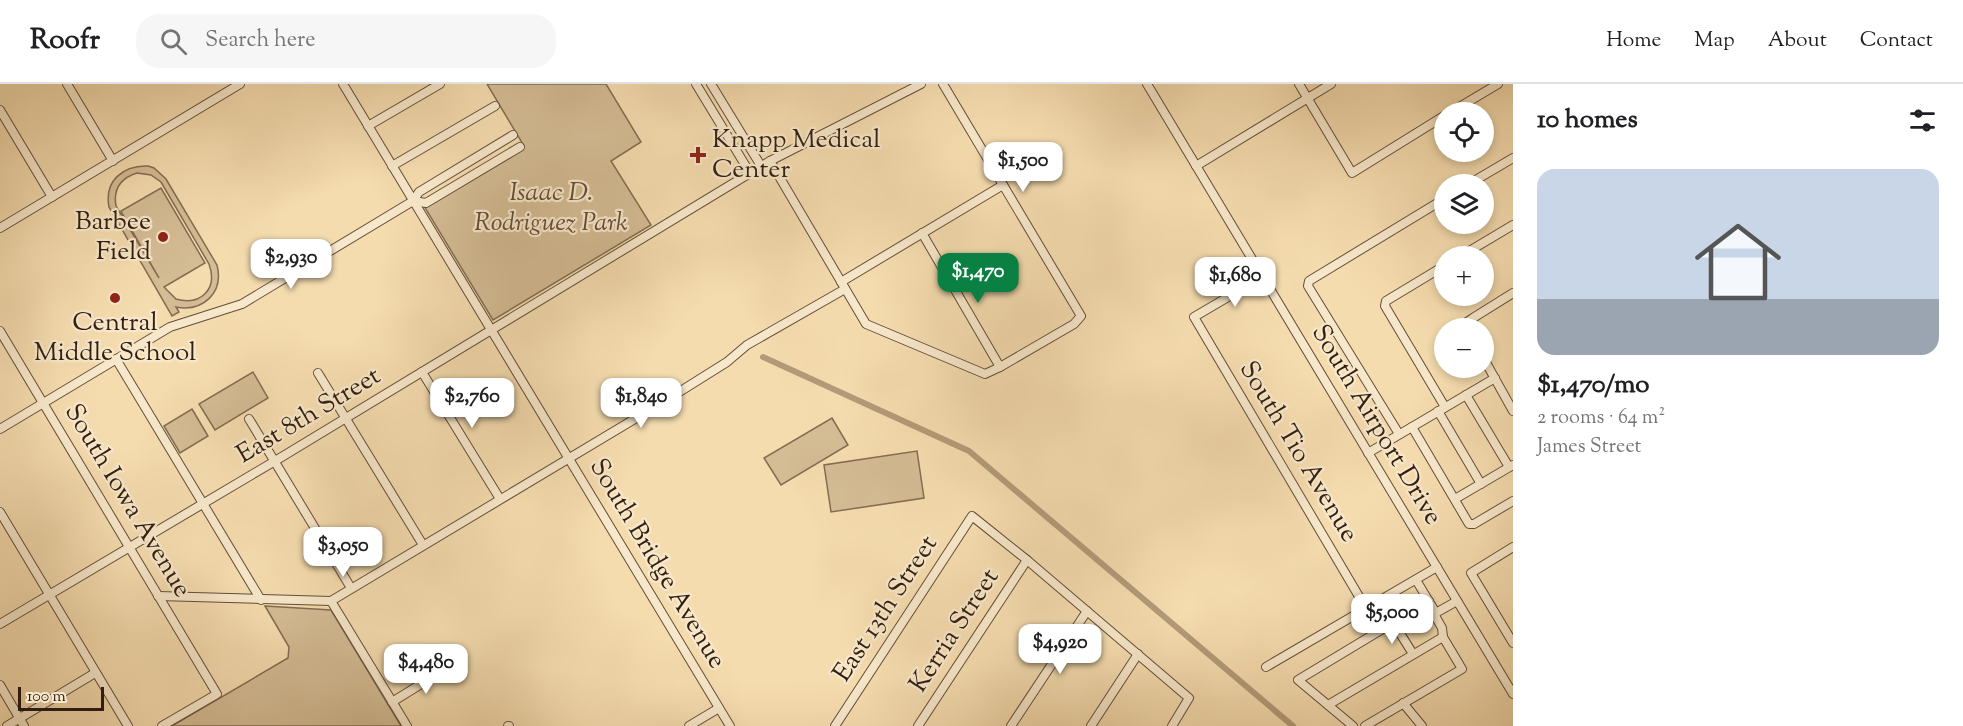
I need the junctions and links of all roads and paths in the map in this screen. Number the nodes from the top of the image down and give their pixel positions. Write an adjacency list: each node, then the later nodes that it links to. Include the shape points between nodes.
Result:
1 (67, 84): 23 (street)
2 (240, 84): 23 (street)
3 (355, 84): 13 (street)
4 (440, 84): 19 (street)
5 (696, 84): 28 (street)
6 (711, 84): 26 (street)
7 (921, 84): 24 (street, East 8th Street)
8 (943, 84): 30 (street)
9 (1147, 84): 27 (street, South Airport Drive)
10 (1299, 84): 14 (street)
11 (1331, 84): 14 (street)
12 (1497, 84): 15 (street)
13 (344, 87): 19 (street, South Bridge Avenue)
14 (1307, 98): 18 (street, via 1352,172); 27 (street)
15 (1467, 102)
16 (495, 106): 25 (street)
17 (0, 110): 31 (street)
18 (1434, 122)
19 (368, 126): 25 (street, South Bridge Avenue)
20 (513, 135): 32 (street, via 418,192)
21 (520, 147): 32 (street, via 426,203)
22 (1513, 158): 29 (street)
23 (113, 161): 31 (street)
24 (770, 161): 26 (street, East 8th Street); 40 (street)
25 (393, 166): 32 (street, South Bridge Avenue)
26 (761, 166): 28 (street, East 8th Street)
27 (1196, 166): 39 (street, South Airport Drive)
28 (750, 173): 43 (street, East 8th Street)
29 (1486, 174)
30 (1003, 184): 36 (street); 46 (street, via 1081,316 1074,324)
31 (52, 197): 35 (street)
32 (413, 201): 43 (street, South Bridge Avenue); 45 (street, via 242,304 170,327)
33 (1434, 205): 58 (street, via 1309,281 1308,286)
34 (1513, 225): 37 (street)
35 (0, 228)
36 (921, 233): 40 (street); 46 (street)
37 (1478, 246)
38 (1434, 272): 52 (street, via 1386,301 1384,306)
39 (1262, 276): 59 (street, South Airport Drive); 82 (street, South Tio Avenue, via 1194,316)
40 (843, 286): 46 (street, via 866,324 985,374); 60 (street)
41 (1513, 293): 42 (street)
42 (1473, 318)
43 (491, 330): 47 (street, East 8th Street); 60 (street, South Bridge Avenue)
44 (0, 331): 51 (street, South Iowa Avenue)
45 (116, 359): 51 (street); 67 (street)
46 (1000, 367)
47 (422, 372): 54 (street, East 8th Street); 64 (street)
48 (318, 373): 54 (street)
49 (1495, 378): 50 (street); 53 (street)
50 (1466, 395): 52 (street); 62 (street)
51 (44, 403): 57 (street); 70 (street, South Iowa Avenue)
52 (1442, 409): 56 (street); 63 (street)
53 (1513, 411)
54 (345, 418): 61 (street, East 8th Street); 69 (street)
55 (249, 419): 61 (street)
56 (1412, 427): 58 (street); 65 (street)
57 (0, 429)
58 (1399, 435): 59 (street)
59 (1368, 453): 73 (street, South Airport Drive)
60 (569, 458): 64 (street); 99 (street, South Bridge Avenue)
61 (275, 461): 67 (street, East 8th Street); 75 (street)
62 (1511, 466): 63 (street)
63 (1481, 484): 65 (street)
64 (500, 499): 69 (street)
65 (1455, 499): 66 (street, via 1469,524)
66 (1513, 501)
67 (202, 503): 70 (street, East 8th Street); 78 (street)
68 (0, 512): 76 (street)
69 (423, 545): 75 (street)
70 (129, 546): 76 (street, East 8th Street); 77 (street, South Iowa Avenue)
71 (1513, 547): 88 (street, via 1471,573)
72 (1027, 560): 83 (street); 107 (street, East 13th Street, via 972,516); 108 (street, Kerria Street)
73 (1437, 567): 74 (street); 81 (street, South Airport Drive)
74 (1416, 580): 80 (street); 82 (street)
75 (351, 588): 79 (street)
76 (49, 594): 86 (street, East 8th Street); 93 (street)
77 (159, 596): 78 (street); 103 (street, South Iowa Avenue, via 218,694)
78 (261, 600): 79 (street)
79 (332, 601): 96 (street)
80 (1429, 601): 84 (street); 85 (street)
81 (1457, 601): 84 (street); 95 (street, South Airport Drive)
82 (1367, 610): 92 (street)
83 (1087, 611): 89 (street); 109 (street)
84 (1436, 613): 87 (street)
85 (1394, 622): 90 (street); 98 (street, via 1298,680)
86 (0, 624)
87 (1443, 636): 90 (street); 97 (street, via 1462,669)
88 (1513, 643)
89 (1138, 654): 110 (street); 111 (street, via 1189,698)
90 (1413, 654): 98 (street)
91 (447, 668): 96 (street)
92 (1266, 668)
93 (96, 673): 100 (street); 102 (street)
94 (0, 685): 100 (street)
95 (1511, 687)
96 (392, 702): 104 (street)
97 (1403, 703): 113 (street); 114 (street)
98 (1328, 705): 112 (street)
99 (719, 708): 105 (street); 106 (street, South Bridge Avenue)
100 (22, 722): 101 (street)
101 (8, 726)
102 (128, 726)
103 (162, 726)
104 (407, 726)
105 (689, 726)
106 (730, 726)
107 (835, 726)
108 (918, 726)
109 (1011, 726)
110 (1091, 726)
111 (1172, 726)
112 (1353, 726)
113 (1365, 726)
114 (1422, 726)

